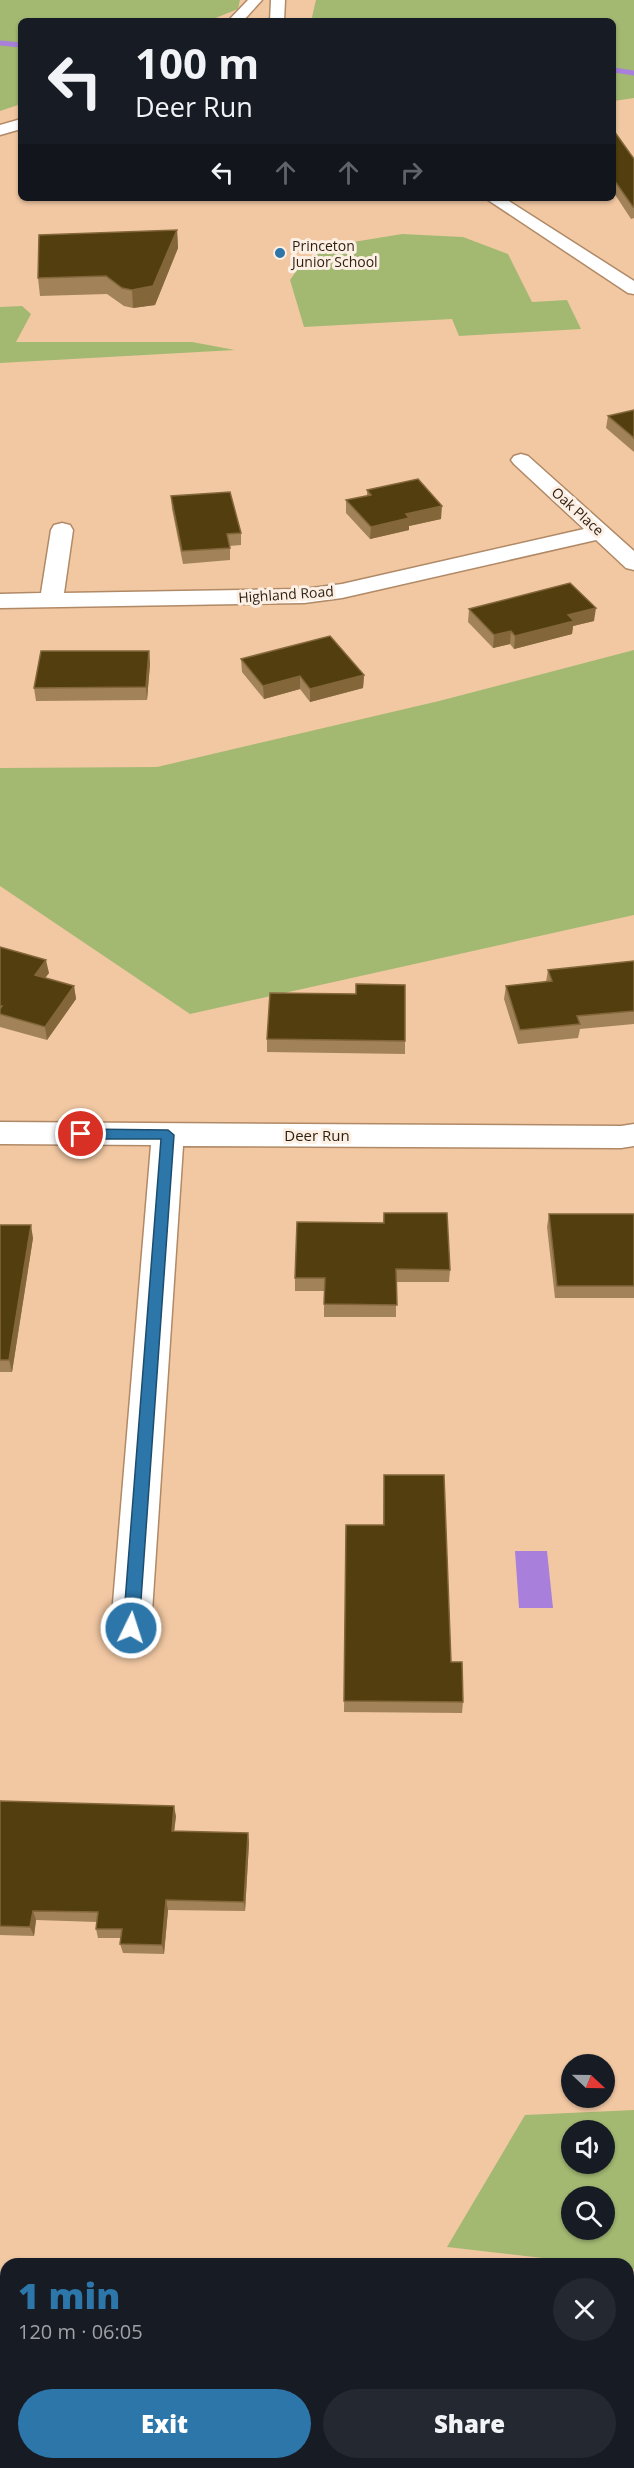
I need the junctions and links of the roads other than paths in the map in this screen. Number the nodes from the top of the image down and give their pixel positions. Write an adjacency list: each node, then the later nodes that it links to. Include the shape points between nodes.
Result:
1 (255, 0): 3 (main road)
2 (278, 0): 4 (main road)
3 (238, 18)
4 (277, 18)
5 (18, 125): 6 (main road)
6 (0, 130)
7 (490, 201): 9 (main road)
8 (498, 201): 9 (main road)
9 (520, 215): 10 (main road)
10 (634, 289)
11 (521, 460): 13 (main road, Oak Place)
12 (62, 530): 16 (main road)
13 (601, 532): 14 (main road, Oak Place); 16 (main road, Highland Road, via 342,591 304,596)
14 (634, 562)
15 (0, 601): 16 (main road, Highland Road)
16 (51, 601)
17 (0, 1133): 18 (main road, Deer Run)
18 (168, 1135): 19 (main road, Deer Run); 20 (main road)
19 (634, 1135)
20 (131, 1628)

